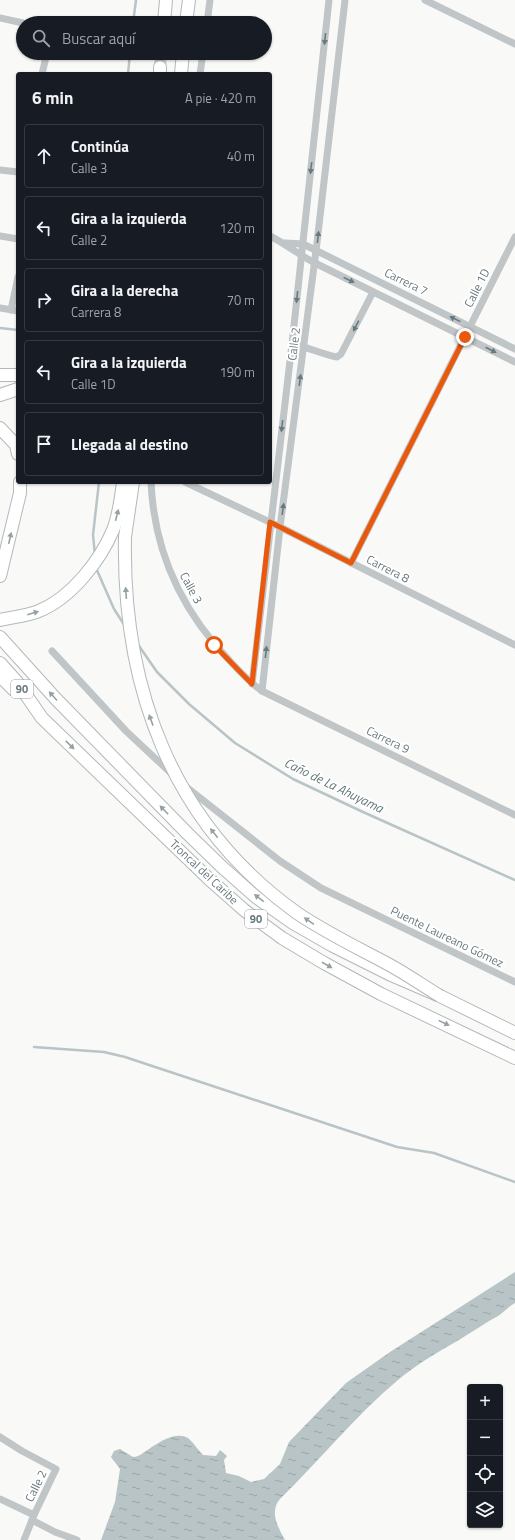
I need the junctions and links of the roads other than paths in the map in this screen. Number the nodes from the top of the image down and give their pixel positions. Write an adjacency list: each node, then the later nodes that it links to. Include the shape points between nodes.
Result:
1 (166, 0): 7 (main road)
2 (189, 0): 8 (main road)
3 (210, 0): 9 (street)
4 (329, 0): 26 (street, Calle 2, one-way to 26)
5 (345, 0): 27 (street, Calle 2, one-way to 5)
6 (426, 0): 12 (street)
7 (165, 16)
8 (187, 16)
9 (207, 16)
10 (0, 18): 11 (street)
11 (16, 21)
12 (515, 44)
13 (45, 60): 16 (street)
14 (182, 60): 17 (main road)
15 (202, 60): 18 (street)
16 (42, 72)
17 (181, 72)
18 (200, 72)
19 (0, 170): 20 (street)
20 (16, 172)
21 (0, 236): 24 (street)
22 (272, 237): 25 (street, Carrera 7)
23 (515, 237): 34 (street, Calle 1D)
24 (16, 239)
25 (284, 243): 26 (street, Carrera 7); 28 (street, Carrera 7)
26 (302, 244): 27 (street, Carrera 7); 28 (street, Calle 2)
27 (316, 251): 29 (street, Calle 2); 34 (street, Carrera 7, one-way to 27)
28 (302, 256): 29 (street, Carrera 7); 36 (street, Calle 2, one-way to 36)
29 (315, 263): 30 (street, Carrera 7, one-way to 30); 37 (street, Calle 2)
30 (373, 292): 35 (street, Carrera 7); 37 (street, Carrera 7, one-way to 37, via 341,354 337,357 331,356)
31 (16, 299): 33 (street)
32 (0, 308): 33 (street)
33 (15, 310)
34 (470, 326): 35 (street, Calle 1D); 38 (street, Carrera 7)
35 (465, 337): 39 (street, Carrera 7, one-way to 39); 53 (street, Calle 1D)
36 (292, 344): 37 (street, Carrera 7); 51 (street, Calle 2, one-way to 51)
37 (305, 346): 52 (street, Calle 2, one-way to 37)
38 (515, 349)
39 (515, 362)
40 (16, 374): 41 (main road)
41 (0, 375)
42 (16, 390): 43 (main road)
43 (0, 395)
44 (0, 428): 45 (main road)
45 (16, 445)
46 (20, 484): 54 (main road, one-way to 46)
47 (123, 484): 55 (main road, one-way to 47, via 39,611 62,597 84,577 105,547 114,528)
48 (133, 484): 66 (main road, one-way to 48, bridge, via 388,964 337,938 277,898 215,835 181,785 148,711 133,652 125,578 125,537)
49 (151, 484): 61 (street, Calle 3, via 163,553 177,588 214,645)
50 (189, 484): 51 (street, Carrera 8)
51 (270, 522): 52 (street, Carrera 8); 61 (street, Calle 2)
52 (280, 527): 53 (street, Carrera 8); 62 (street, Calle 2, one-way to 52)
53 (351, 563): 57 (street, Carrera 8)
54 (0, 576)
55 (0, 620)
56 (0, 637): 66 (main road, Troncal del Caribe / 90, one-way to 56, bridge, via 333,946 256,897 188,834 56,699)
57 (515, 646)
58 (54, 654): 65 (street, Puente Laureano Gómez, via 126,731 168,771 280,861 321,888)
59 (0, 663): 63 (main road, Troncal del Caribe / 90)
60 (0, 676): 63 (main road)
61 (252, 684): 62 (street, Carrera 9)
62 (262, 690): 64 (street, Carrera 9)
63 (42, 718): 68 (main road, Troncal del Caribe / 90, one-way to 68, via 209,879 244,910 282,938 374,990)
64 (515, 815)
65 (515, 982)
66 (440, 996): 67 (main road, Troncal del Caribe / 90)
67 (515, 1033)
68 (515, 1058)
69 (0, 1436): 71 (street, Calle 2, via 55,1468)
70 (0, 1499): 71 (street)
71 (33, 1518): 72 (street, Calle 2); 73 (street, via 54,1532)
72 (24, 1540)
73 (76, 1540)

